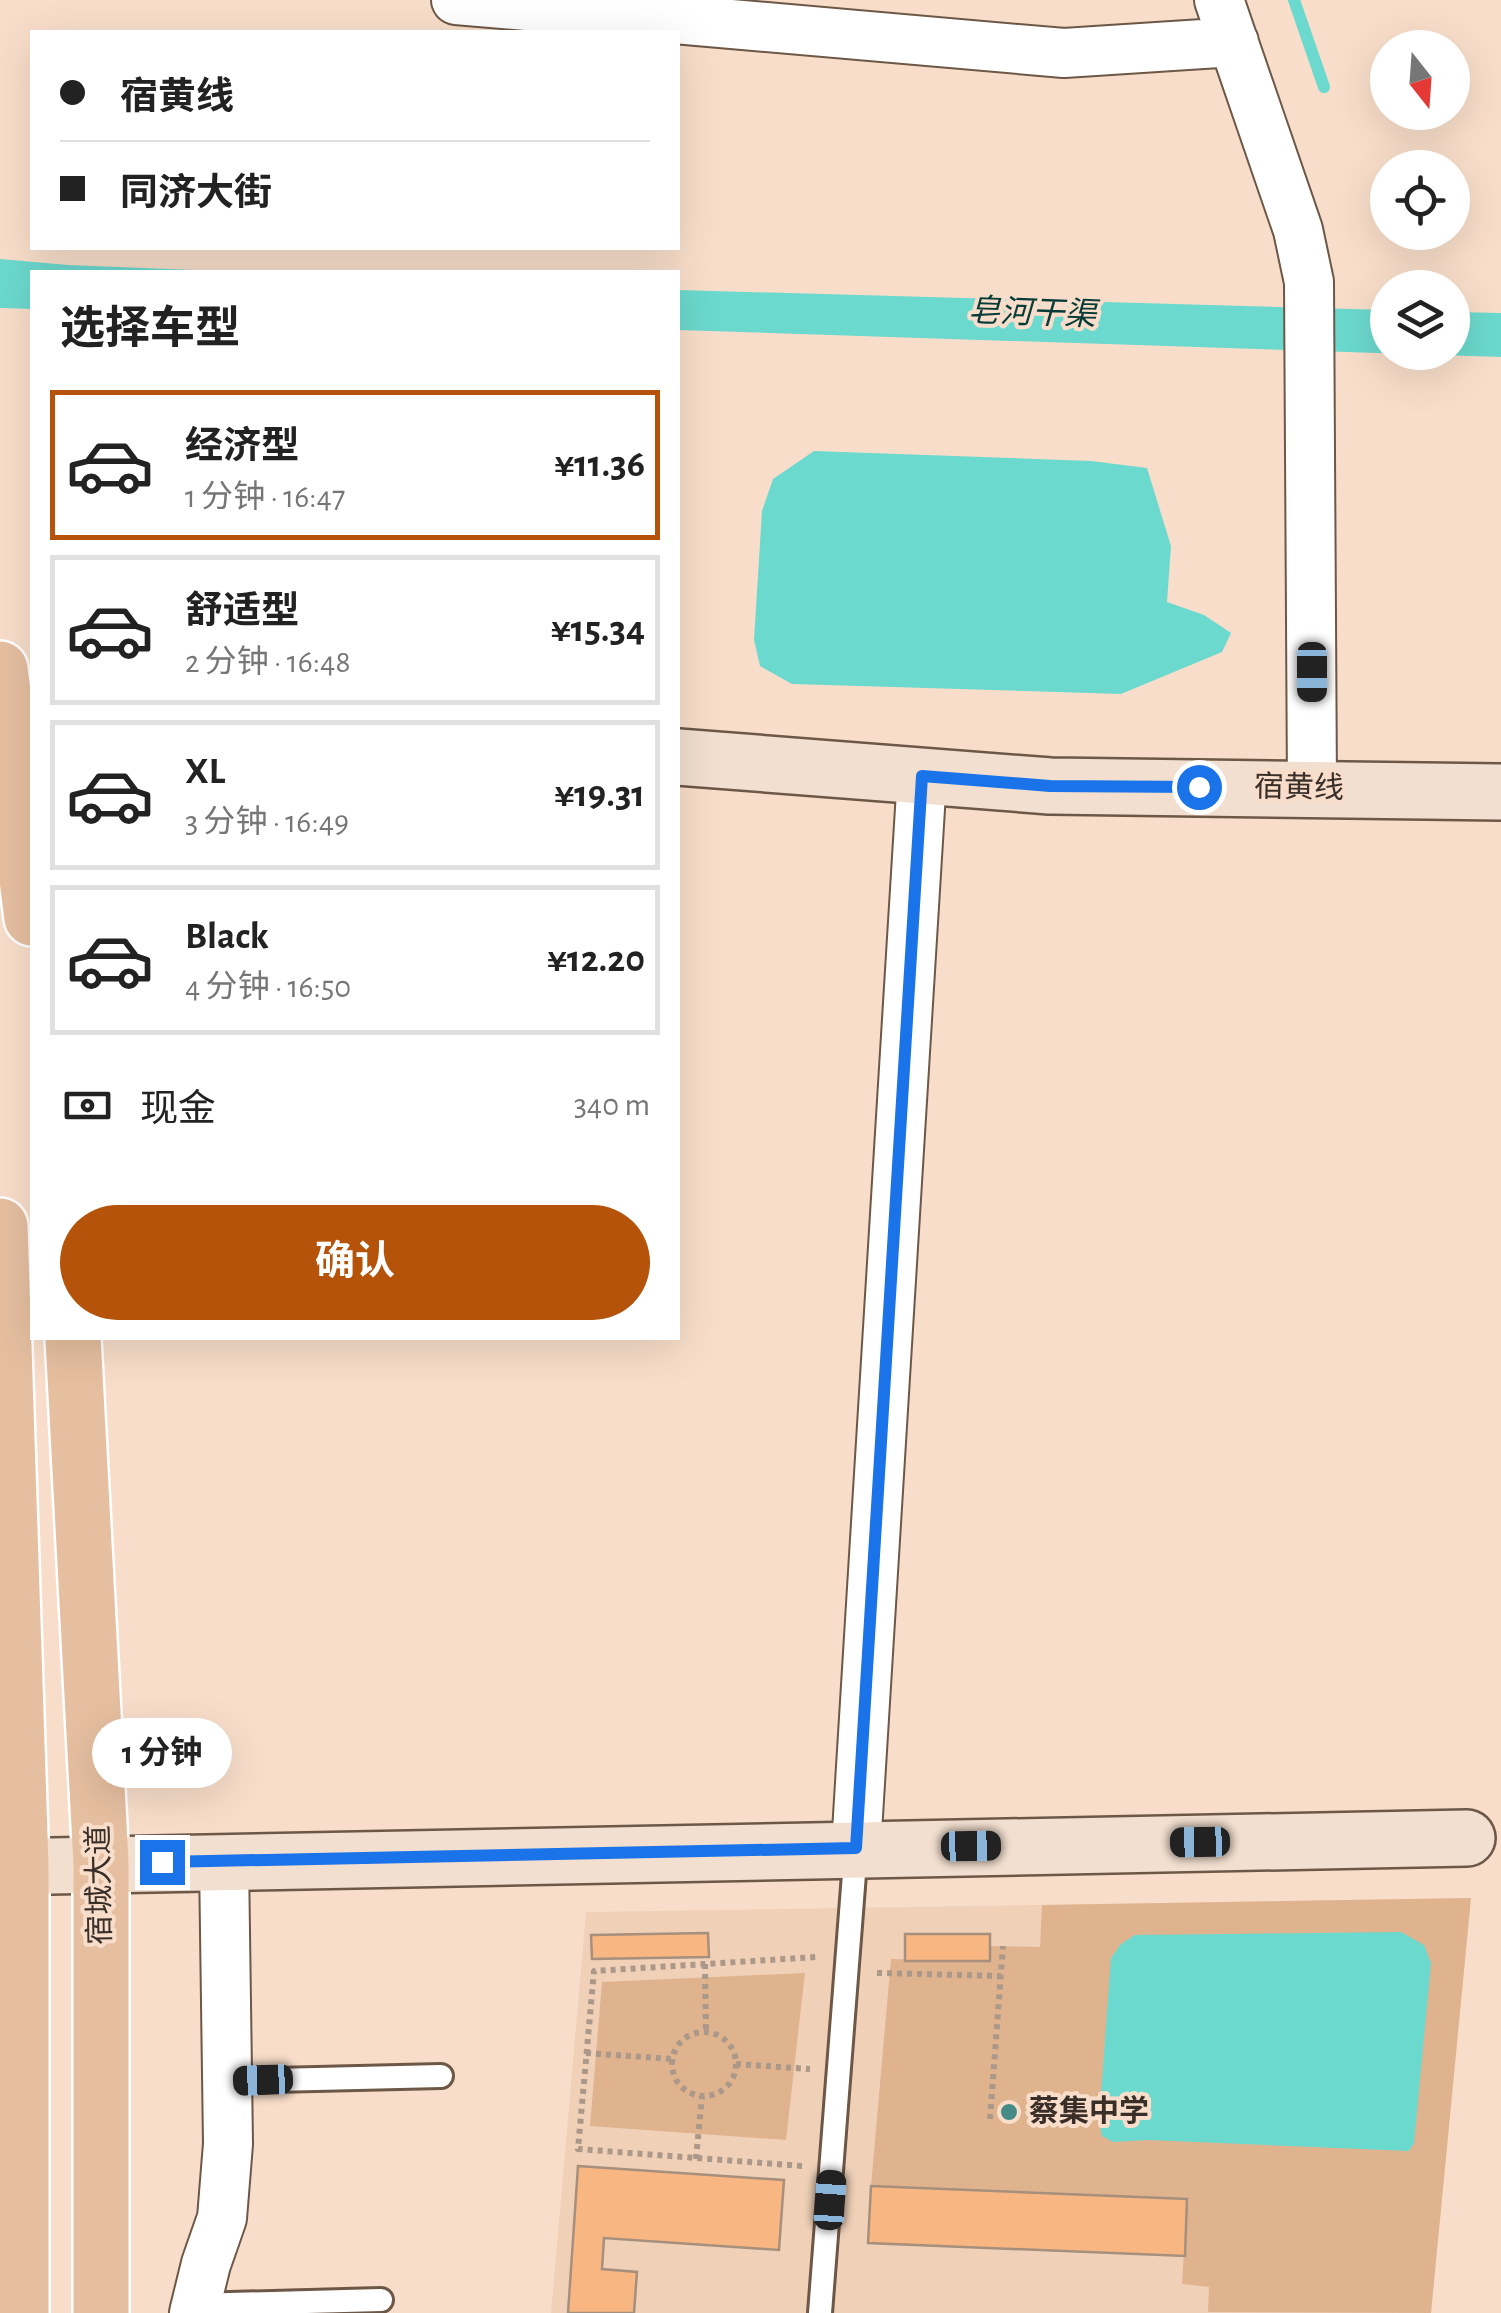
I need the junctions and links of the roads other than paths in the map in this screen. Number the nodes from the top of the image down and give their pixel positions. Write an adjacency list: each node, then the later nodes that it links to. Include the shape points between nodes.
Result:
1 (456, 0): 2 (street, via 1064,53)
2 (1226, 21): 6 (street, via 1310,282)
3 (9, 682): 8 (main road)
4 (680, 756): 5 (street, 宿黄线)
5 (922, 776): 6 (street, 宿黄线, via 1050,786); 12 (street)
6 (1312, 788): 7 (street, 宿黄线)
7 (1501, 792)
8 (30, 897)
9 (0, 1226): 15 (main road)
10 (73, 1340): 14 (main road, 宿城大道)
11 (1475, 1838): 12 (street)
12 (856, 1848): 13 (street); 22 (lane)
13 (224, 1861): 14 (street); 17 (street)
14 (102, 1864): 15 (street); 21 (main road, 宿城大道)
15 (10, 1867): 20 (main road)
16 (442, 2076): 17 (lane)
17 (228, 2082): 19 (street, via 222,2218)
18 (381, 2300): 19 (lane)
19 (194, 2309)
20 (21, 2313)
21 (100, 2313)
22 (820, 2313)

